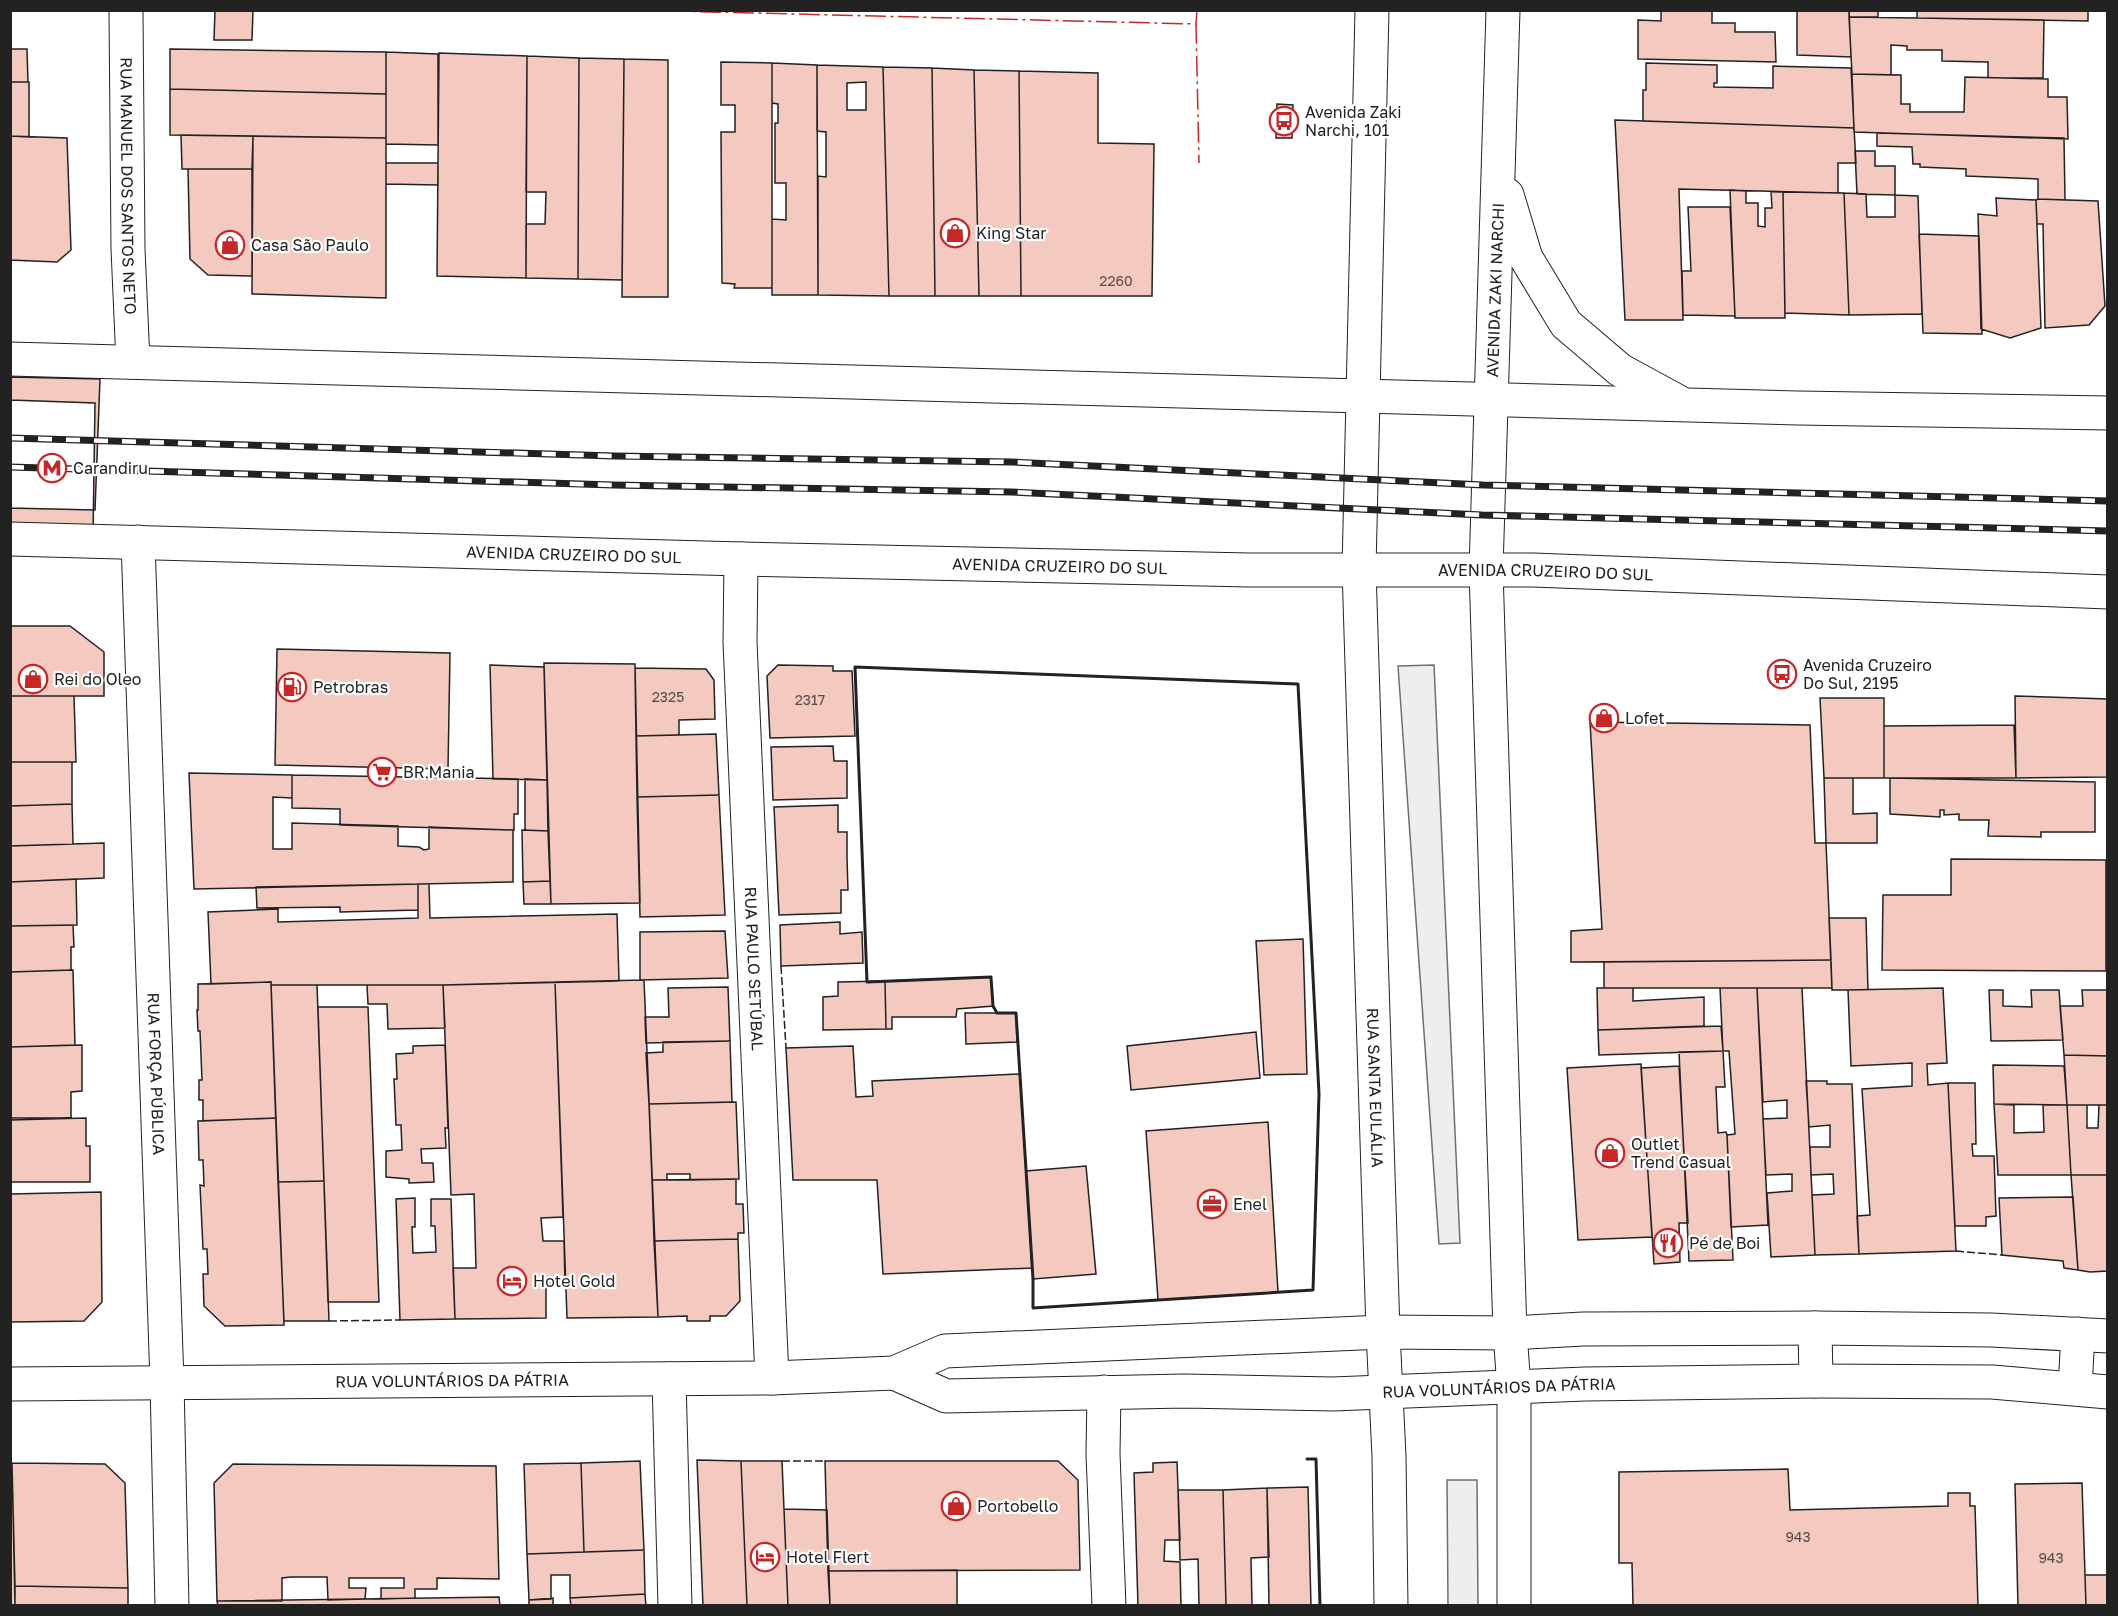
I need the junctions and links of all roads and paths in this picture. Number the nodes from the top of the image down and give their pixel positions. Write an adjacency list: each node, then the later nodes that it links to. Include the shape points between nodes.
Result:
1 (126, 10): 6 (main road, RUA MANUEL DOS SANTOS NETO)
2 (1372, 10): 7 (main road)
3 (1503, 10): 4 (main road, AVENIDA ZAKI NARCHI)
4 (1499, 147): 8 (main road, AVENIDA ZAKI NARCHI); 9 (main road, via 1509,207 1526,258 1566,324 1620,370)
5 (10, 359): 6 (main road)
6 (132, 362): 7 (main road)
7 (1364, 397): 8 (main road); 14 (main road)
8 (1491, 399): 9 (main road); 15 (main road, AVENIDA ZAKI NARCHI)
9 (1687, 405): 10 (main road)
10 (2108, 413)
11 (10, 539): 12 (main road, AVENIDA CRUZEIRO DO SUL)
12 (138, 542): 13 (main road, AVENIDA CRUZEIRO DO SUL); 25 (main road, RUA FORÇA PÚBLICA)
13 (741, 559): 14 (main road, AVENIDA CRUZEIRO DO SUL); 23 (main road, RUA PAULO SETÚBAL, via 740,642)
14 (1359, 570): 15 (main road, AVENIDA CRUZEIRO DO SUL); 18 (main road, RUA SANTA EULÁLIA)
15 (1486, 570): 16 (main road, AVENIDA CRUZEIRO DO SUL); 19 (main road)
16 (2108, 592)
17 (1815, 1328): 19 (main road, RUA VOLUNTÁRIOS DA PÁTRIA); 20 (main road, RUA VOLUNTÁRIOS DA PÁTRIA); 24 (main road)
18 (1383, 1332): 19 (main road, RUA VOLUNTÁRIOS DA PÁTRIA); 21 (main road, RUA VOLUNTÁRIOS DA PÁTRIA, via 945,1351); 29 (main road, RUA SANTA EULÁLIA)
19 (1509, 1333): 27 (main road)
20 (2093, 1335): 28 (main road)
21 (894, 1373): 23 (main road, RUA VOLUNTÁRIOS DA PÁTRIA); 30 (main road, RUA VOLUNTÁRIOS DA PÁTRIA, via 945,1396)
22 (669, 1378): 23 (main road, RUA VOLUNTÁRIOS DA PÁTRIA); 25 (main road, RUA VOLUNTÁRIOS DA PÁTRIA); 33 (main road)
23 (772, 1378)
24 (1816, 1381): 27 (main road, RUA VOLUNTÁRIOS DA PÁTRIA); 28 (main road, RUA VOLUNTÁRIOS DA PÁTRIA, via 1992,1382)
25 (167, 1382): 26 (main road, RUA VOLUNTÁRIOS DA PÁTRIA); 32 (main road, RUA FORÇA PÚBLICA)
26 (10, 1384)
27 (1514, 1387): 29 (main road, RUA VOLUNTÁRIOS DA PÁTRIA); 36 (main road)
28 (2075, 1388): 31 (main road, RUA VOLUNTÁRIOS DA PÁTRIA)
29 (1387, 1391): 30 (main road, RUA VOLUNTÁRIOS DA PÁTRIA); 35 (main road, RUA SANTA EULÁLIA)
30 (1104, 1392): 34 (main road)
31 (2108, 1392)
32 (172, 1605)
33 (675, 1605)
34 (1109, 1605)
35 (1391, 1605)
36 (1514, 1605)

